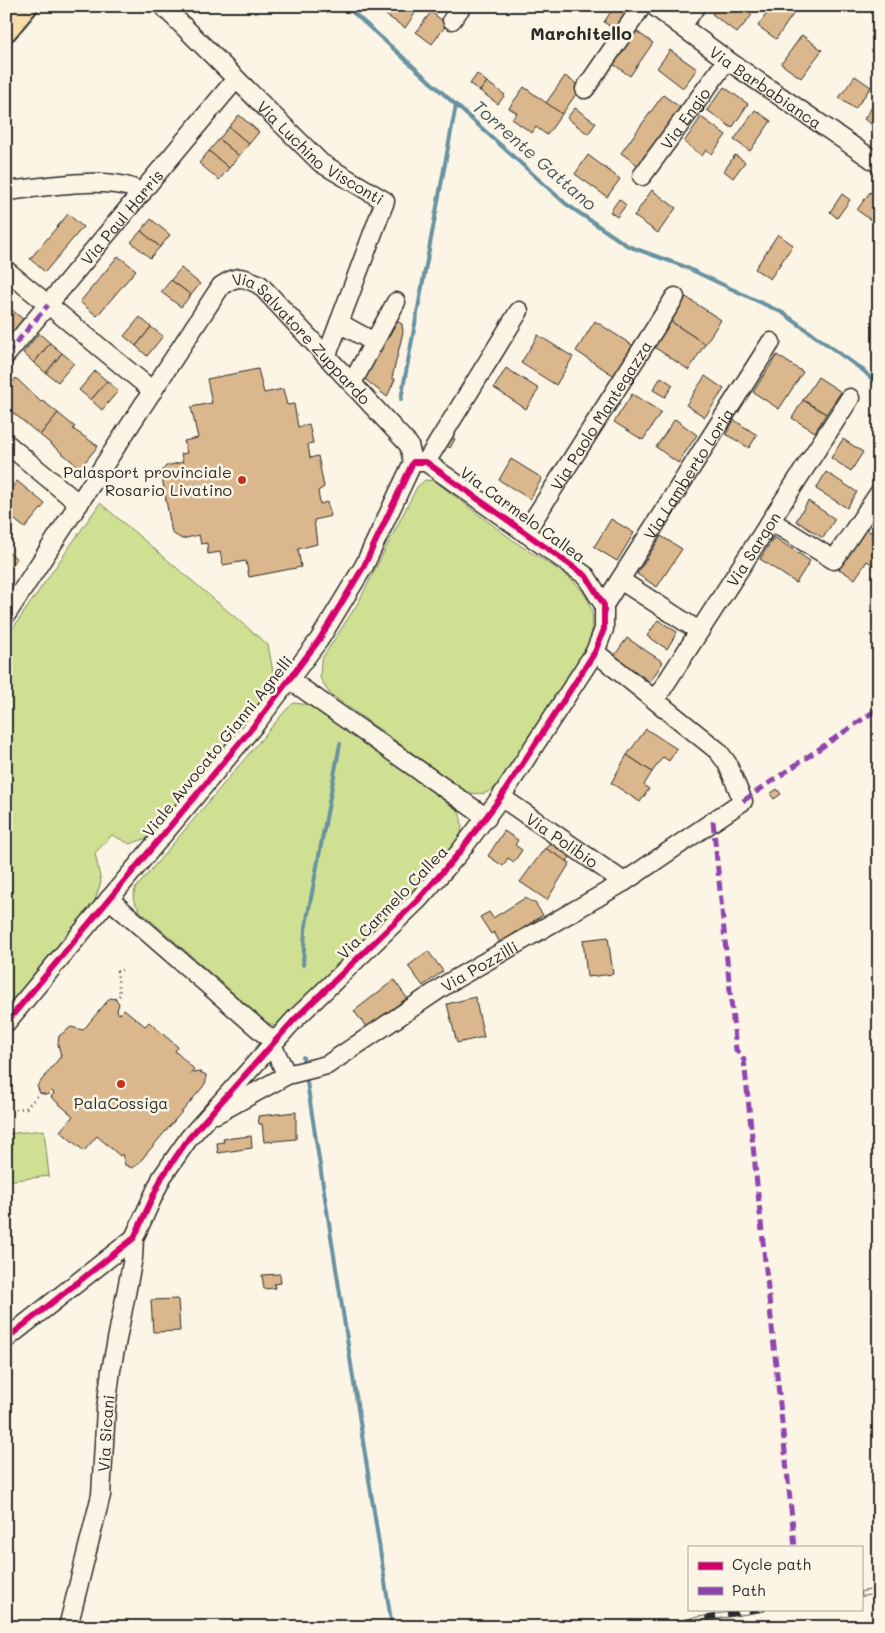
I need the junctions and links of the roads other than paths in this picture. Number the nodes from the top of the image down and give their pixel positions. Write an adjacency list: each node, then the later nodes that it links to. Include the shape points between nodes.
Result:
1 (26, 6): 7 (main road)
2 (163, 6): 9 (street, Via Luchino Visconti)
3 (642, 6): 10 (street)
4 (654, 6): 6 (street, Via Barbabianca)
5 (696, 6): 6 (street)
6 (682, 26): 8 (street, Via Barbabianca)
7 (6, 30)
8 (726, 60): 11 (street, Via Barbabianca); 12 (street, Via Engio)
9 (236, 79): 14 (street, Via Paul Harris); 20 (street, Via Luchino Visconti, via 321,163 385,201)
10 (584, 89)
11 (879, 164)
12 (642, 176)
13 (6, 191): 14 (street, via 113,182)
14 (142, 193): 18 (street, Via Paul Harris)
15 (6, 270): 18 (street)
16 (675, 297): 33 (street, Via Paolo Mantegazza)
17 (396, 302): 21 (street)
18 (48, 305): 23 (street, Via Paul Harris); 26 (street)
19 (519, 311): 29 (street, Viale Avvocato Gianni Agnelli)
20 (339, 323): 21 (street); 24 (street, Via Luchino Visconti)
21 (374, 342): 25 (street)
22 (771, 342): 34 (street, Via Lamberto Loria)
23 (6, 355)
24 (328, 355): 25 (street, Via Salvatore Zuppardo); 26 (street, Via Salvatore Zuppardo, via 260,285 245,277 232,279 221,286)
25 (352, 383): 29 (street, Via Salvatore Zuppardo, via 409,445)
26 (152, 391): 31 (street, Via Salvatore Zuppardo)
27 (850, 398): 32 (street, Via Sargon)
28 (6, 443): 31 (street)
29 (420, 462): 33 (street, Via Carmelo Callea); 39 (street, Viale Avvocato Gianni Agnelli, via 364,566 319,640)
30 (879, 492): 32 (street, via 834,560)
31 (79, 504): 36 (street, Via Salvatore Zuppardo)
32 (771, 521): 37 (street, Via Sargon)
33 (525, 533): 35 (street, Via Carmelo Callea, via 586,576)
34 (620, 580): 35 (street, Via Lamberto Loria); 37 (street)
35 (604, 605): 38 (street, Via Carmelo Callea, via 604,629)
36 (6, 615)
37 (699, 631): 40 (street, Via Sargon)
38 (595, 652): 40 (street); 41 (street, Via Carmelo Callea)
39 (290, 680): 42 (street); 44 (street, Viale Avvocato Gianni Agnelli)
40 (655, 700): 43 (street, Via Pozzilli, via 718,751 727,763 742,801)
41 (501, 797): 42 (street, Via Carmelo Callea); 43 (street, Via Polibio)
42 (487, 818): 46 (street, Via Carmelo Callea, via 418,900 319,994)
43 (624, 882): 47 (street, Via Pozzilli, via 450,982 327,1064)
44 (109, 899): 45 (street, Viale Avvocato Gianni Agnelli); 46 (street, via 268,1037)
45 (6, 1023)
46 (272, 1044): 47 (street); 48 (street, Via Carmelo Callea)
47 (287, 1075): 48 (street, Via Pozzilli)
48 (209, 1116): 49 (street, Via Carmelo Callea, via 162,1177)
49 (134, 1238): 50 (street, Via Carmelo Callea); 51 (street, Via Sicani, via 133,1258 110,1370 101,1495)
50 (8, 1333)
51 (68, 1627)

